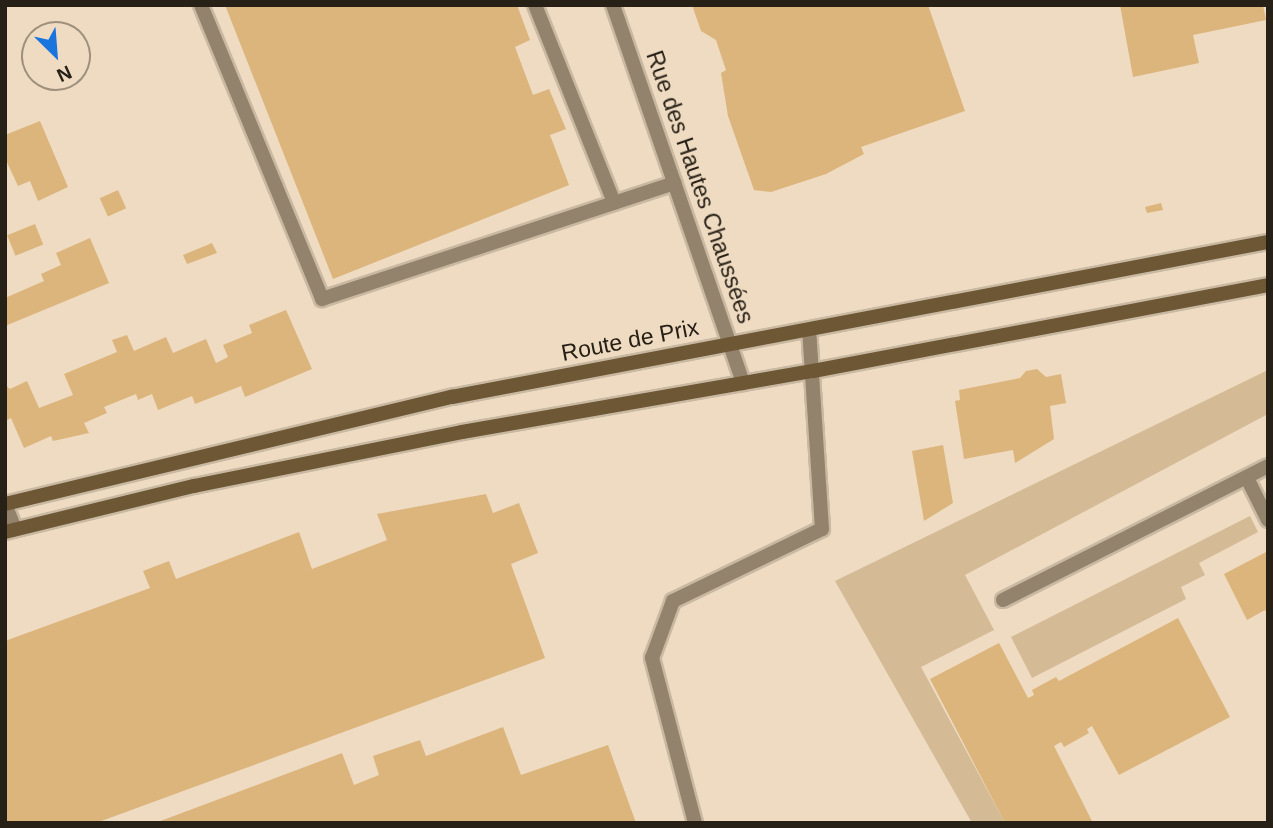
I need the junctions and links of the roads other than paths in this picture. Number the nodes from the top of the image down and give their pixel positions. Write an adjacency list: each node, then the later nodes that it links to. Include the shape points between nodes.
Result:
1 (201, 5): 5 (street, via 322,299)
2 (535, 5): 5 (street)
3 (613, 5): 4 (street, Rue des Hautes Chaussées)
4 (674, 183): 5 (street); 9 (street, Rue des Hautes Chaussées)
5 (614, 204)
6 (1268, 242): 8 (main road, Route de Prix)
7 (1268, 285): 10 (main road)
8 (809, 330): 9 (main road, Route de Prix); 10 (street)
9 (730, 344): 11 (street, Rue des Hautes Chaussées); 14 (main road, Route de Prix, via 452,397)
10 (813, 371): 11 (main road); 18 (street, via 822,528 673,601 652,658)
11 (743, 383): 16 (main road, via 462,432 194,486)
12 (1268, 466): 13 (street)
13 (1247, 478): 15 (street); 17 (street)
14 (5, 504): 16 (street)
15 (1268, 520)
16 (10, 531)
17 (1003, 600)
18 (695, 823)

